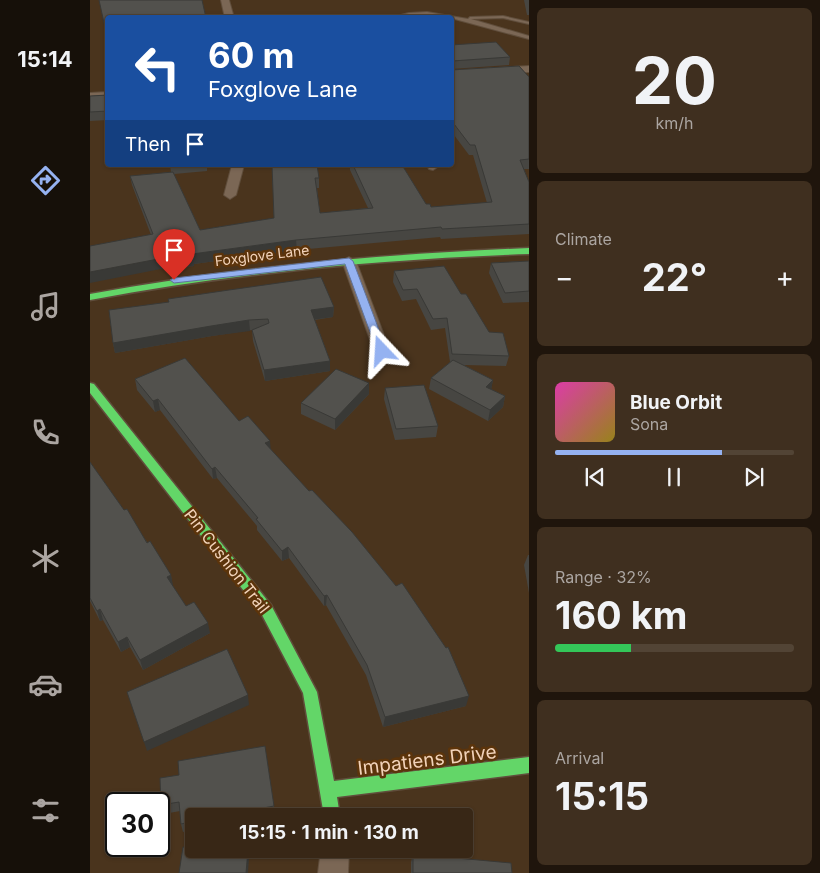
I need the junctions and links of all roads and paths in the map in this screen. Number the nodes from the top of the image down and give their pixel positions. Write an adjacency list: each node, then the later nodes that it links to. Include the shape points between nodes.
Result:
1 (225, 0): 2 (street)
2 (229, 15)
3 (409, 15): 4 (lane)
4 (439, 15)
5 (454, 17): 6 (lane)
6 (467, 18): 7 (lane, via 504,17); 8 (lane)
7 (529, 23)
8 (529, 38)
9 (529, 69): 10 (street)
10 (454, 74)
11 (105, 94): 12 (street)
12 (90, 96)
13 (237, 167): 14 (street)
14 (230, 195)
15 (529, 251): 16 (street, Foxglove Lane)
16 (349, 261): 17 (street, Foxglove Lane, via 155,283); 18 (street)
17 (90, 297)
18 (382, 351)
19 (90, 386): 21 (street, Pin Cushion Trail, via 266,609 310,692)
20 (529, 765): 21 (street, Impatiens Drive)
21 (329, 790): 22 (street, Pin Cushion Trail)
22 (331, 808)
23 (334, 858): 24 (street)
24 (333, 873)

